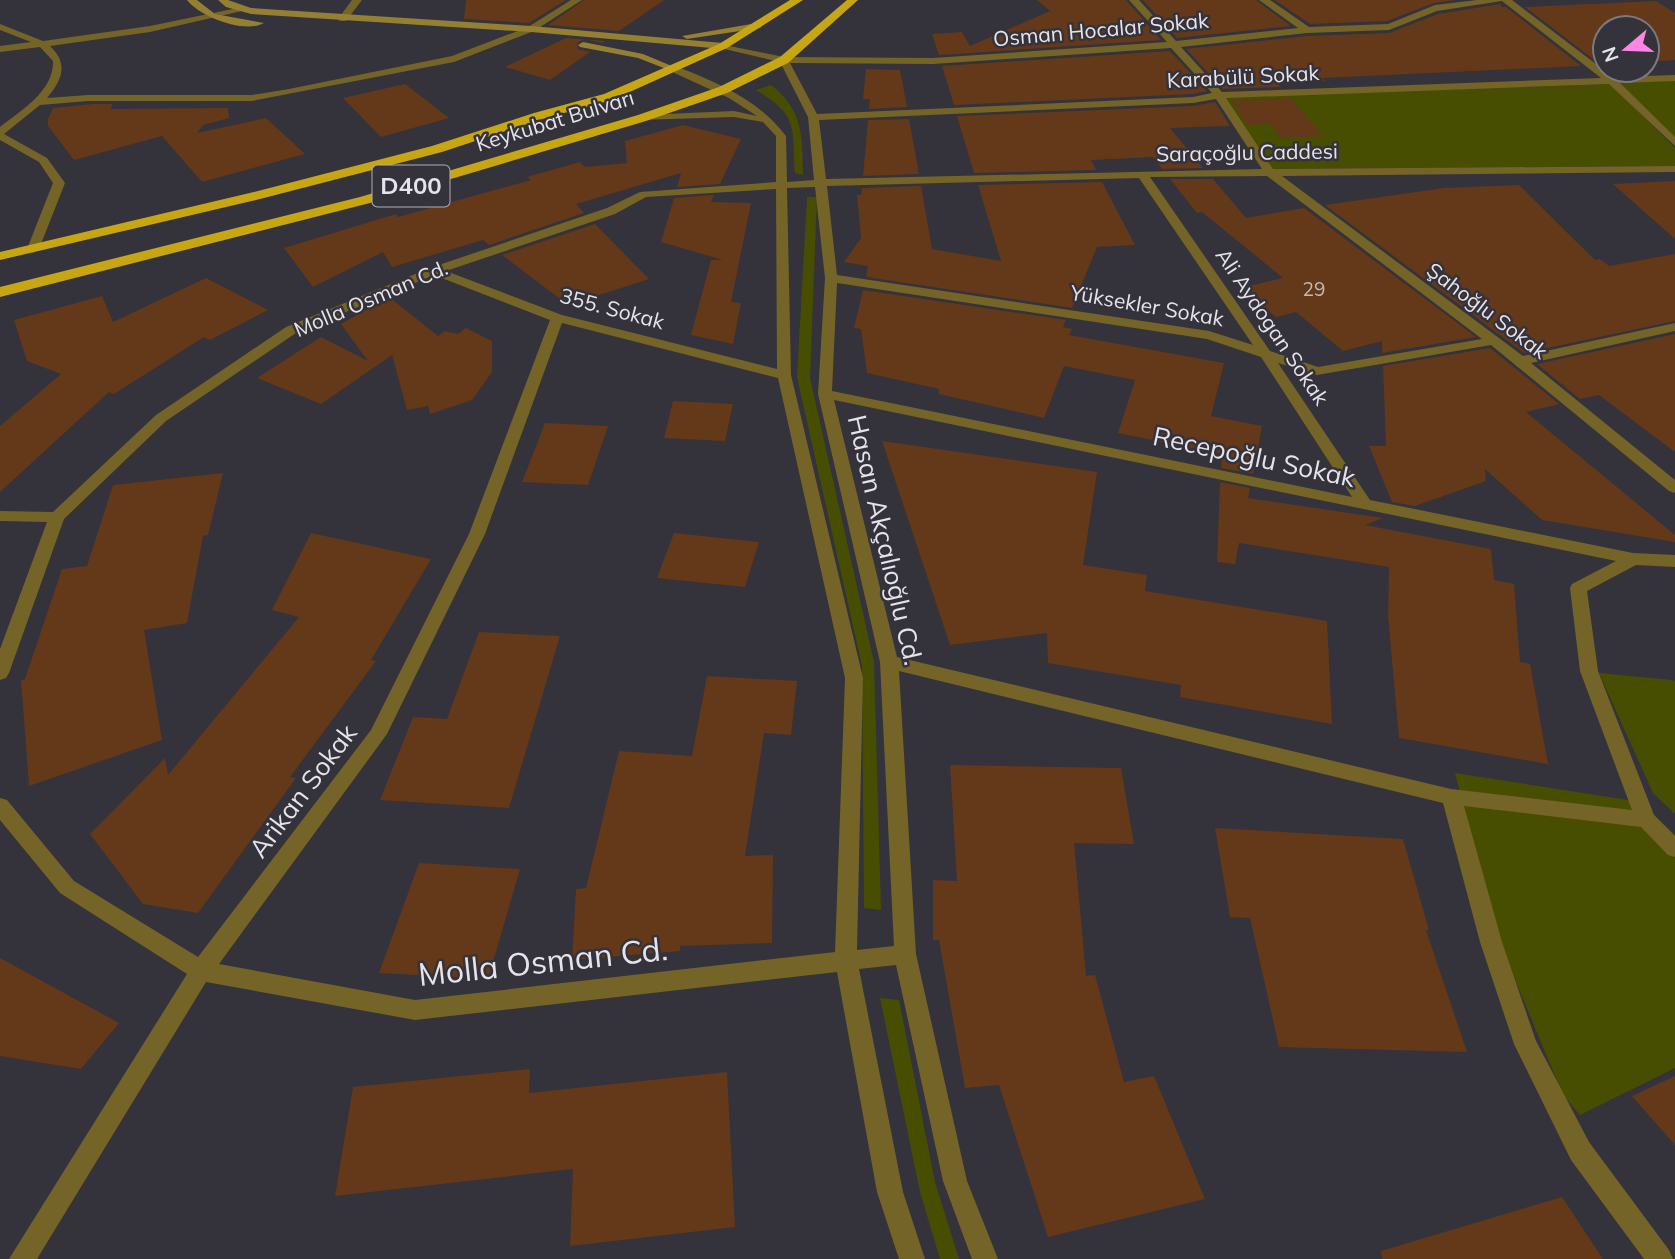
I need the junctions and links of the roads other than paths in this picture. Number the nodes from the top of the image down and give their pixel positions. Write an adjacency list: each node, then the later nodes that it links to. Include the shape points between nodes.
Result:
1 (192, 0): 12 (street)
2 (223, 0): 11 (street)
3 (357, 0): 14 (street)
4 (577, 0): 18 (street)
5 (798, 0): 15 (highway, Keykubat Bulvarı / D400)
6 (853, 0): 29 (highway, Keykubat Bulvarı / D400)
7 (1134, 0): 26 (street, Şahoğlu Sokak)
8 (1264, 0): 19 (street)
9 (1499, 0): 19 (street, Osman Hocalar Sokak, via 1435,8 1389,27)
10 (1506, 0): 30 (street)
11 (239, 9): 12 (street); 14 (street)
12 (215, 16): 13 (street); 24 (street, via 141,32)
13 (277, 24)
14 (344, 24): 17 (street); 18 (street)
15 (757, 26): 22 (street); 27 (highway, Keykubat Bulvarı / D400)
16 (0, 27): 24 (street)
17 (331, 28)
18 (531, 29): 21 (street); 22 (street)
19 (1307, 30): 26 (street, Osman Hocalar Sokak)
20 (480, 38): 21 (street)
21 (507, 40): 23 (street); 36 (street, via 454,59 252,98)
22 (649, 41): 27 (street)
23 (533, 42)
24 (40, 44): 28 (street); 36 (street, via 58,58 60,68)
25 (574, 44): 31 (street, via 640,56)
26 (1175, 45): 29 (street, Osman Hocalar Sokak, via 933,61); 35 (street, Şahoğlu Sokak)
27 (723, 46): 29 (street); 31 (highway, Keykubat Bulvarı / D400)
28 (0, 49)
29 (785, 60): 34 (highway, Keykubat Bulvarı / D400); 37 (street, Hasan Akçalıoğlu Cd.)
30 (1591, 65)
31 (674, 69): 34 (street); 47 (highway, Keykubat Bulvarı / D400, via 608,97 438,149)
32 (1591, 83): 35 (street, Karabülü Sokak)
33 (1615, 84): 41 (street)
34 (723, 90): 38 (highway, Keykubat Bulvarı / D400); 39 (street)
35 (1219, 95): 37 (street, Karabülü Sokak, via 1193,100); 43 (street, Şahoğlu Sokak)
36 (37, 102): 40 (street)
37 (813, 117): 45 (street, Hasan Akçalıoğlu Cd.)
38 (642, 118): 39 (street, via 734,114); 51 (highway, Keykubat Bulvarı / D400, via 365,200)
39 (772, 123): 46 (street, via 781,136)
40 (0, 134): 47 (street, via 43,160 59,183)
41 (1675, 143)
42 (1675, 169): 43 (street, Saraçoğlu Caddesi)
43 (1269, 172): 44 (street, Saraçoğlu Caddesi); 54 (street, Şahoğlu Sokak)
44 (1142, 174): 45 (street, Saraçoğlu Caddesi); 55 (street, Ali Aydogan Sokak)
45 (820, 183): 46 (street, Molla Osman Cd.); 50 (street, Hasan Akçalıoğlu Cd.)
46 (780, 186): 49 (street, Molla Osman Cd., via 645,194 611,211); 57 (street)
47 (33, 249): 48 (highway, Keykubat Bulvarı / D400)
48 (0, 256)
49 (434, 271): 52 (street, 355. Sokak); 62 (street, Molla Osman Cd., via 291,330 160,418)
50 (831, 278): 55 (street, Yüksekler Sokak, via 1209,335); 58 (street, Hasan Akçalıoğlu Cd.)
51 (0, 292)
52 (557, 318): 57 (street, 355. Sokak); 73 (street, Arikan Sokak, via 477,534 378,734)
53 (1675, 327): 56 (street)
54 (1493, 341): 55 (street, Yüksekler Sokak, via 1317,371); 56 (street, Şahoğlu Sokak)
55 (1265, 353): 60 (street, Ali Aydogan Sokak)
56 (1520, 361): 59 (street, Şahoğlu Sokak)
57 (783, 375): 72 (street, via 854,678)
58 (825, 394): 60 (street, Recepoğlu Sokak); 65 (street, Hasan Akçalıoğlu Cd.)
59 (1675, 488)
60 (1365, 504): 63 (street, Recepoğlu Sokak)
61 (0, 516): 62 (street)
62 (57, 517): 66 (street, Molla Osman Cd.)
63 (1633, 559): 64 (street, Recepoğlu Sokak); 69 (street, via 1578,588 1589,671)
64 (1675, 561)
65 (889, 662): 67 (street); 71 (street, Hasan Akçalıoğlu Cd.)
66 (0, 673)
67 (1451, 797): 69 (street); 77 (street, via 1491,942 1526,1044 1580,1151)
68 (0, 806): 73 (street, Molla Osman Cd., via 67,887)
69 (1646, 820): 70 (street)
70 (1675, 849)
71 (905, 954): 72 (street, Molla Osman Cd.); 76 (street, Hasan Akçalıoğlu Cd., via 955,1181)
72 (846, 960): 73 (street, Molla Osman Cd., via 415,1010); 75 (street, via 890,1192)
73 (201, 971): 74 (street, Arikan Sokak)
74 (22, 1259)
75 (912, 1259)
76 (985, 1259)
77 (1660, 1259)

